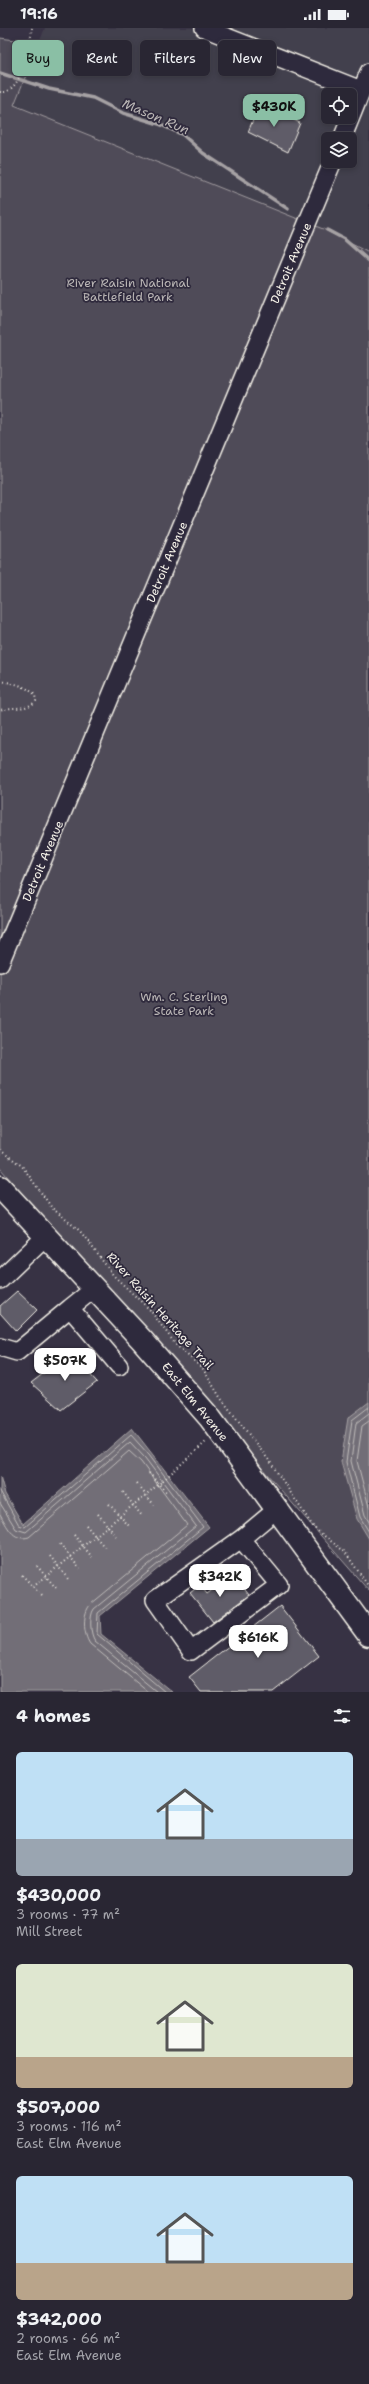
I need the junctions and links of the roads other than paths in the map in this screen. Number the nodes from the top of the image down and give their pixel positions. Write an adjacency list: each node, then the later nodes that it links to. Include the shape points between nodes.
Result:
1 (204, 28): 3 (street)
2 (369, 72): 3 (street)
3 (361, 90): 4 (street)
4 (345, 132)
5 (330, 168): 6 (street, Detroit Avenue)
6 (0, 963)
7 (0, 1187): 8 (main road, East Elm Avenue)
8 (46, 1236): 9 (street); 10 (main road, East Elm Avenue)
9 (0, 1280)
10 (95, 1288): 11 (street); 14 (main road, East Elm Avenue, via 220,1431)
11 (70, 1308): 12 (street, via 17,1352); 13 (street)
12 (0, 1347)
13 (119, 1366)
14 (277, 1509): 15 (street); 16 (main road, East Elm Avenue)
15 (241, 1539): 15 (street, via 279,1585 191,1651 155,1600)
16 (369, 1635)

